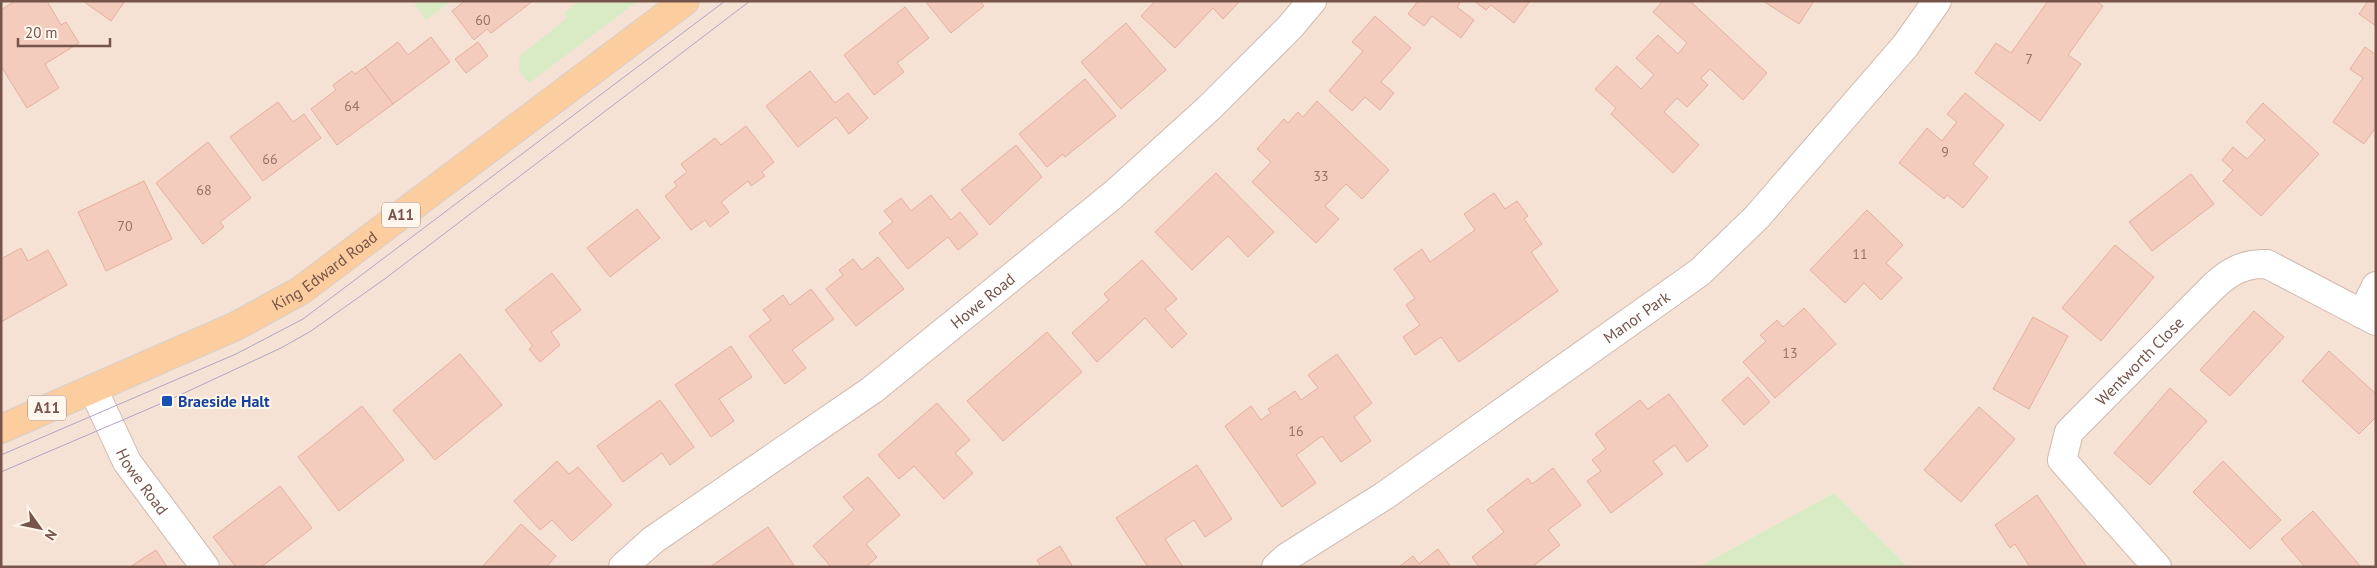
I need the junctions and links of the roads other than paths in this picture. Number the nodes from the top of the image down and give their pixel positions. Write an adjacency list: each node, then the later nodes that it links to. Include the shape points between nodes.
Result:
1 (685, 1): 6 (main road, King Edward Road / A11, via 300,291 236,326)
2 (1312, 1): 9 (street, Howe Road, via 1209,108 1113,195 872,390 653,540)
3 (1937, 1): 10 (street, Manor Park, via 1906,45 1757,217 1700,272 1384,496)
4 (2376, 286): 5 (street, Wentworth Close)
5 (2369, 318): 11 (street, Wentworth Close, via 2267,264 2253,264 2229,272 2069,432 2062,460)
6 (93, 389): 7 (main road, King Edward Road / A11); 8 (street, Howe Road, via 127,462)
7 (1, 429)
8 (205, 567)
9 (623, 567)
10 (1276, 567)
11 (2157, 567)

